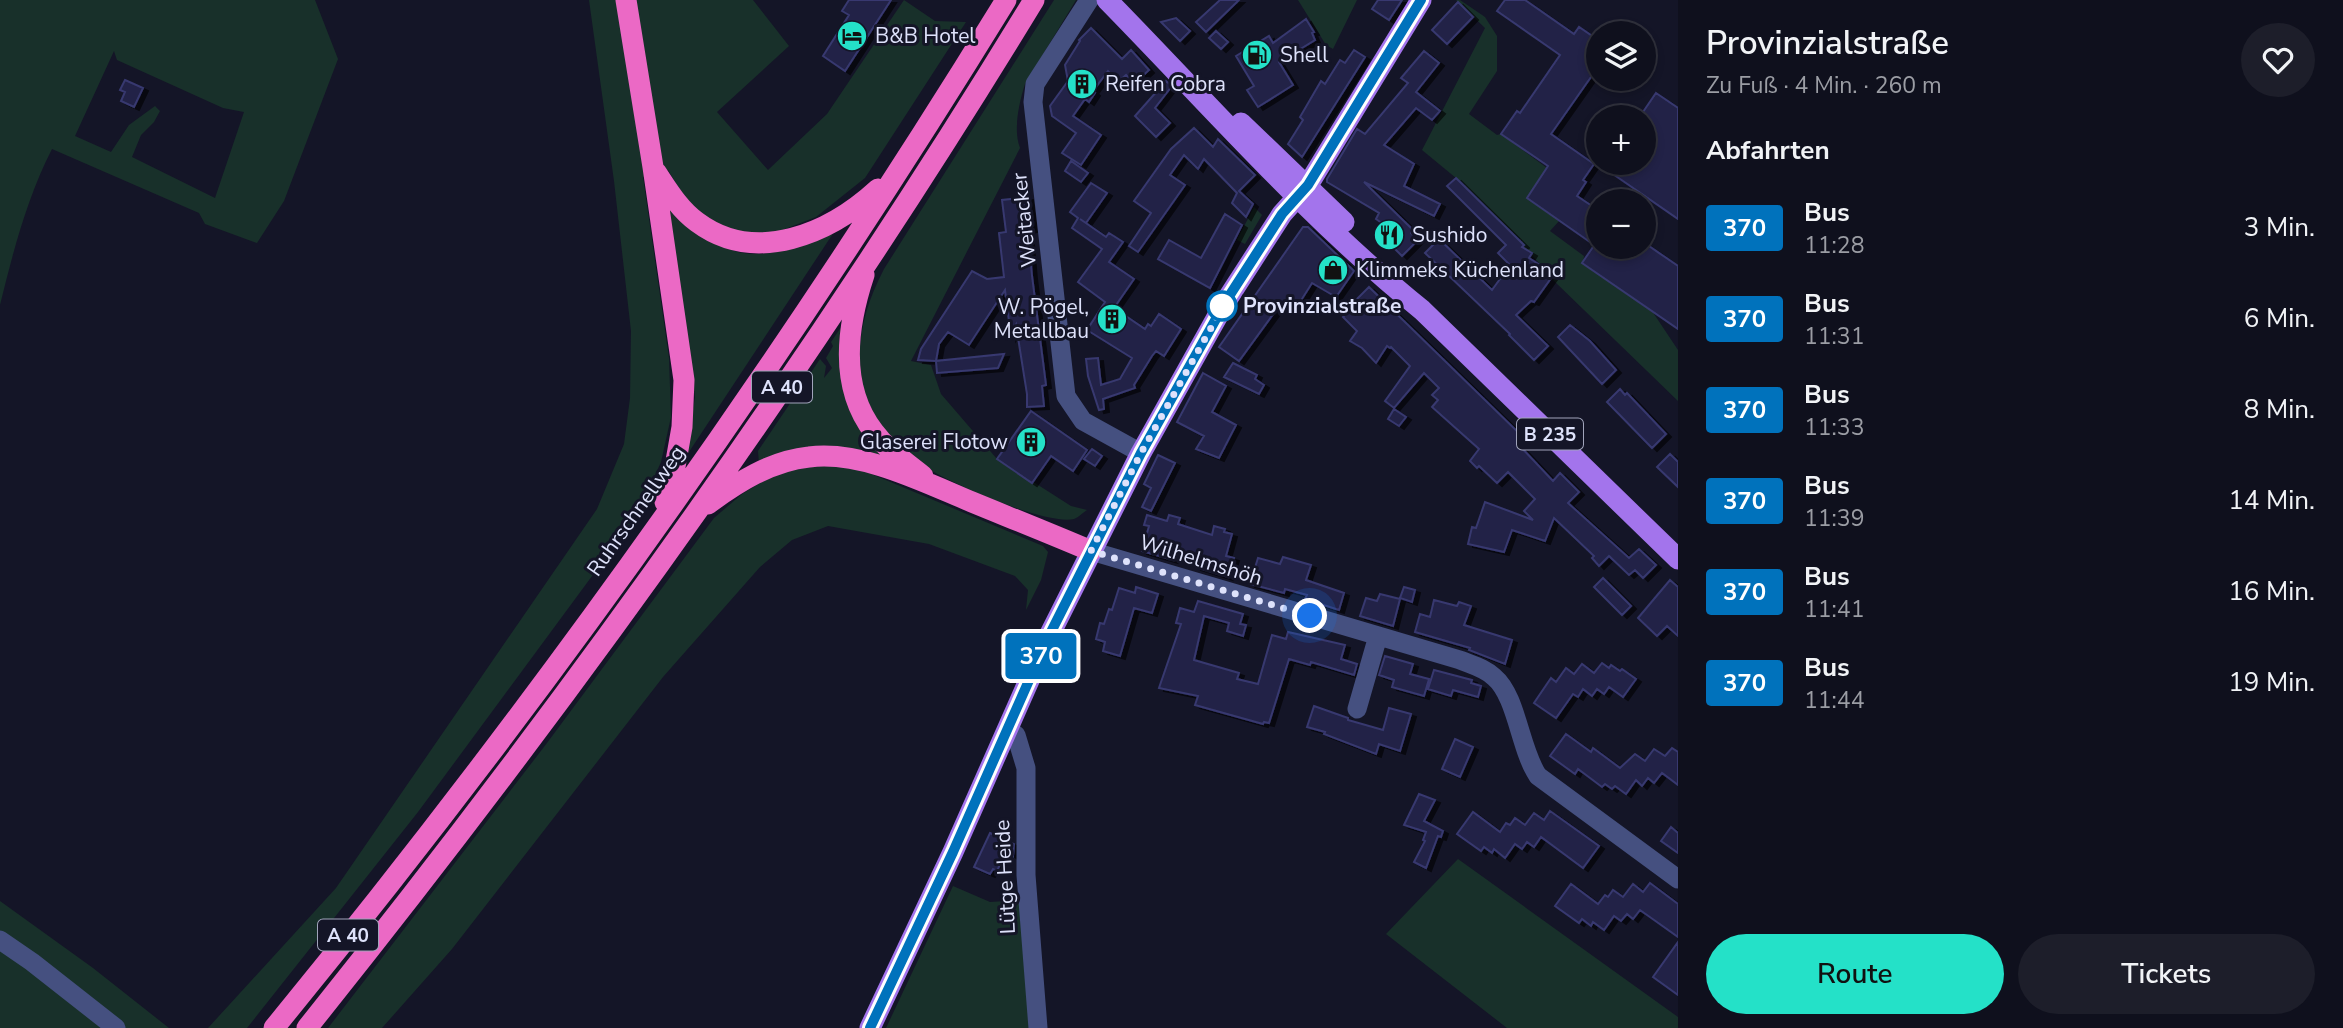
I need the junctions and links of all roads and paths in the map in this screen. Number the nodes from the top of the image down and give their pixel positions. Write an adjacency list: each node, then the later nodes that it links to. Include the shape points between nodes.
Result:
1 (626, 0): 8 (highway)
2 (1006, 0): 7 (highway, Ruhrschnellweg / A 40)
3 (1034, 0): 10 (highway, A 40)
4 (1107, 0): 9 (main road, B 235, via 1269,170)
5 (1421, 0): 9 (main road)
6 (1085, 5): 11 (street, Weitacker, via 1035,85 1033,102 1066,396 1083,421)
7 (908, 154): 8 (highway, via 886,182 838,218 803,235 770,243 739,241 709,230 686,212); 14 (highway, Ruhrschnellweg / A 40)
8 (653, 167): 14 (highway, via 684,403 673,478)
9 (1303, 191): 11 (main road, via 1282,214 1226,301); 16 (main road, B 235, via 1381,277 1422,310)
10 (883, 236): 12 (highway, via 865,272 856,306 850,351 852,388 873,432); 13 (highway, A 40)
11 (1141, 453): 15 (main road)
12 (935, 486): 13 (highway, via 852,458 823,455 791,460 732,487 699,512); 15 (highway)
13 (678, 536): 24 (highway, A 40, via 483,803)
14 (641, 547): 23 (highway, Ruhrschnellweg / A 40, via 438,820)
15 (1091, 551): 17 (street, Wilhelmshöh); 19 (main road)
16 (1678, 559)
17 (1378, 636): 18 (street); 20 (street, Wilhelmshöh, via 1460,660 1498,679 1538,776)
18 (1357, 709)
19 (1008, 730): 25 (main road); 26 (street, Lütge Heide, via 1016,735 1026,768 1026,875)
20 (1678, 880)
21 (0, 940): 22 (street)
22 (116, 1028)
23 (274, 1028)
24 (307, 1028)
25 (870, 1028)
26 (1038, 1028)

